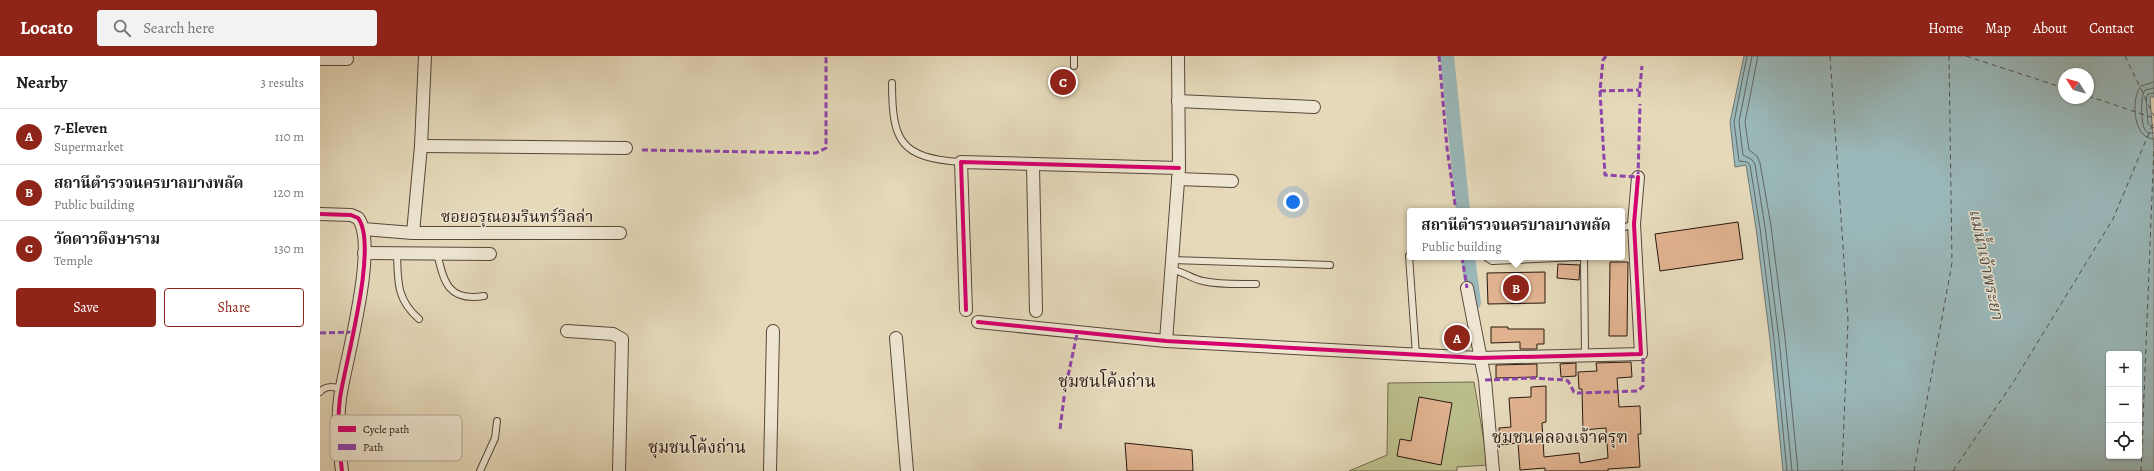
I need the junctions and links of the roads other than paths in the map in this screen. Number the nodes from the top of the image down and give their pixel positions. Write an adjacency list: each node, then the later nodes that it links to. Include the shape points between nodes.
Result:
1 (425, 56): 10 (street)
2 (1074, 56): 6 (lane)
3 (1178, 56): 8 (street)
4 (320, 59): 5 (street)
5 (347, 59)
6 (1074, 66)
7 (892, 83): 12 (lane, via 892,107 896,130 908,149 936,160)
8 (1178, 101): 9 (street); 14 (street)
9 (1314, 106)
10 (420, 146): 11 (street); 21 (street)
11 (626, 148)
12 (961, 162): 13 (street); 36 (street)
13 (1033, 166): 14 (street); 37 (street)
14 (1178, 174): 16 (street); 31 (street)
15 (1638, 177): 18 (street)
16 (1232, 181)
17 (320, 214): 20 (street, via 351,215 358,218)
18 (1634, 224): 19 (lane); 44 (street, via 1641,354)
19 (1625, 227)
20 (363, 228): 21 (street, ซอยอรุณอมรินทร์วิลล่า); 23 (street)
21 (413, 232): 22 (street, ซอยอรุณอมรินทร์วิลล่า)
22 (620, 233)
23 (364, 253): 24 (street); 47 (street, via 360,303)
24 (397, 253): 25 (street); 38 (lane, via 399,289 406,306)
25 (437, 253): 26 (street); 35 (lane, via 443,280 448,287 460,295 475,298)
26 (490, 254)
27 (1408, 260): 45 (lane)
28 (1490, 260): 29 (lane)
29 (1514, 260)
30 (1584, 260): 44 (lane)
31 (1172, 265): 32 (lane); 33 (lane, via 1204,282); 43 (street)
32 (1330, 265)
33 (1256, 284)
34 (1467, 288): 46 (street)
35 (484, 296)
36 (966, 310)
37 (1036, 311)
38 (419, 319)
39 (978, 322): 43 (street)
40 (567, 330): 54 (street, via 614,334 622,339)
41 (773, 331): 55 (street)
42 (896, 338): 56 (street)
43 (1166, 341): 45 (street)
44 (1585, 354): 46 (street)
45 (1416, 355): 46 (street)
46 (1479, 358): 57 (street, via 1485,380)
47 (342, 389): 48 (lane, via 330,386); 49 (street)
48 (320, 392)
49 (340, 415)
50 (498, 420): 53 (lane, via 495,438)
51 (341, 461): 52 (street)
52 (342, 471)
53 (480, 471)
54 (619, 471)
55 (770, 471)
56 (907, 471)
57 (1493, 471)

